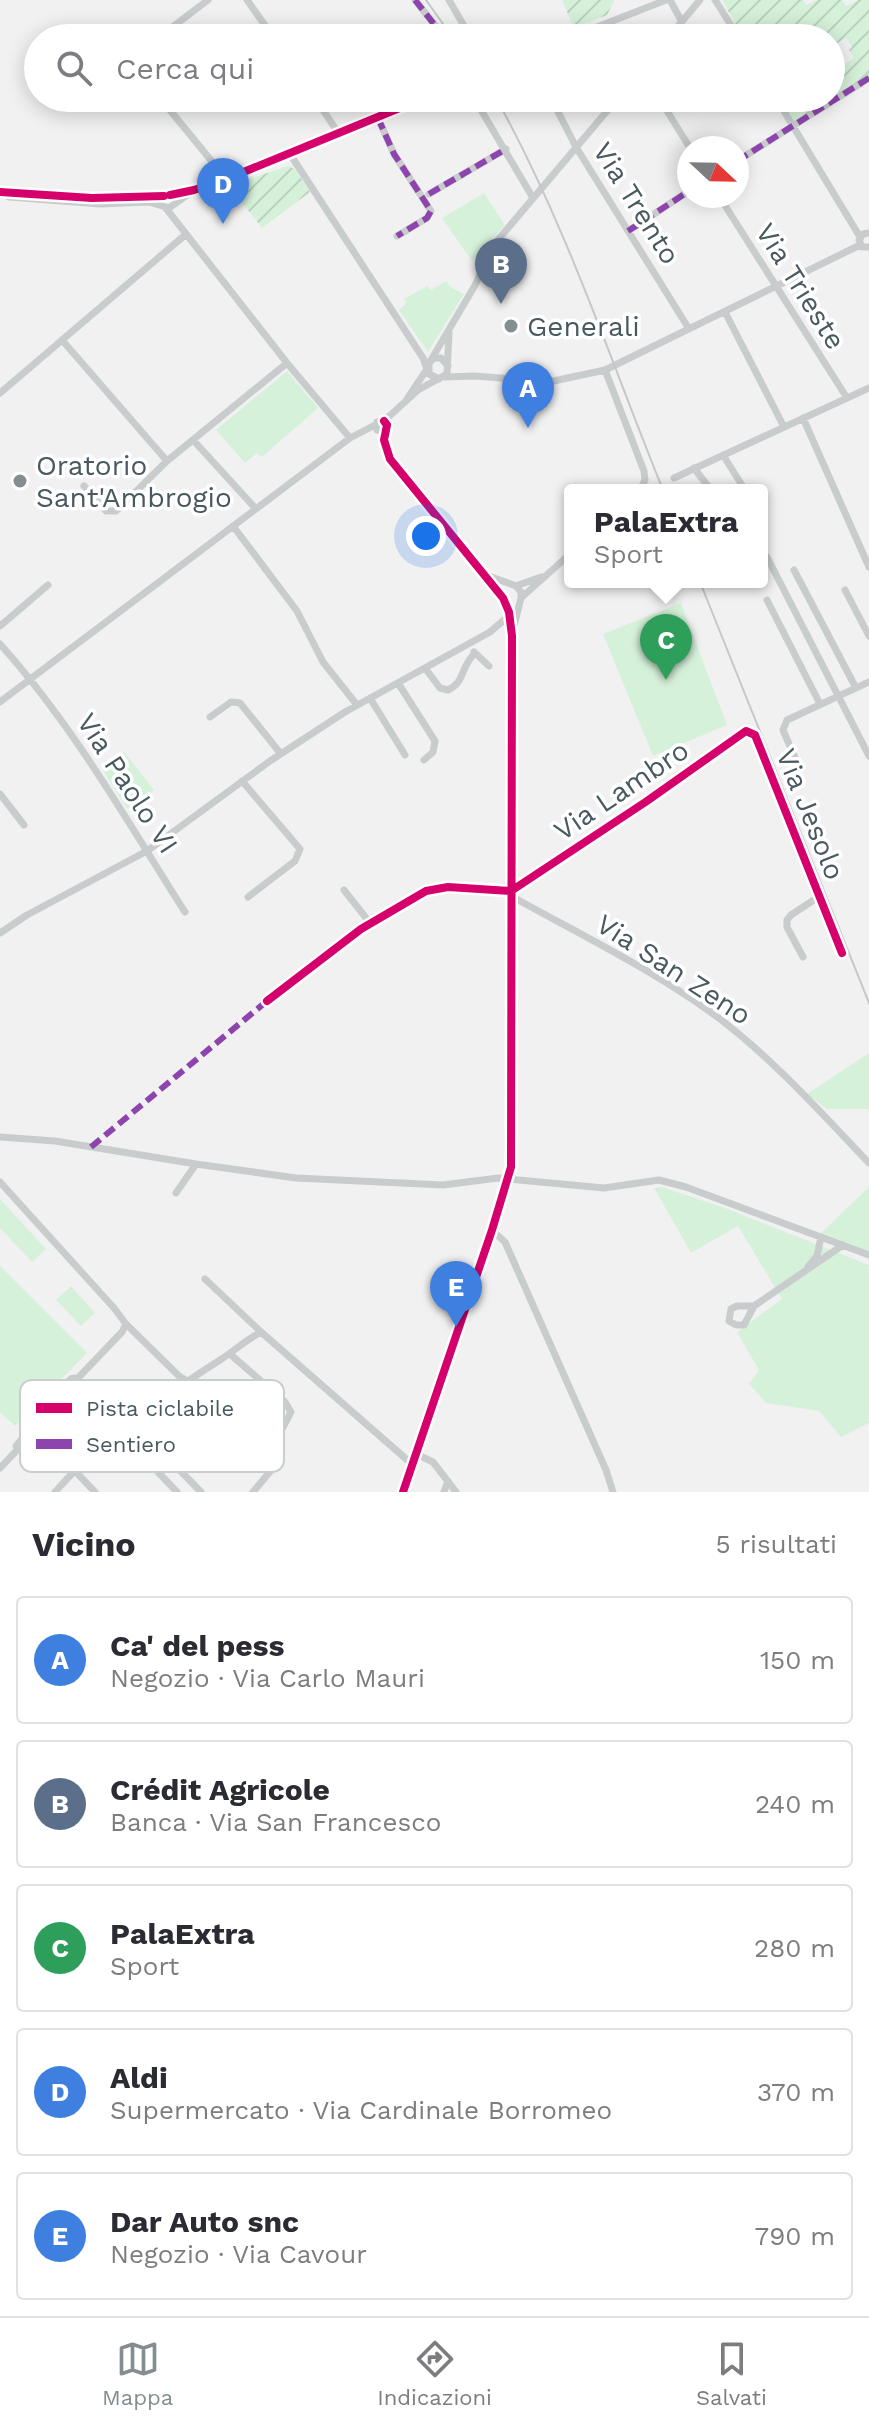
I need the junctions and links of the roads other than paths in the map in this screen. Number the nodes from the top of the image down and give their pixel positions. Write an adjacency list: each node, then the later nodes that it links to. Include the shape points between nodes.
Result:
1 (208, 0): 9 (street)
2 (247, 0): 10 (street)
3 (415, 0): 11 (street)
4 (449, 0): 12 (street)
5 (668, 0): 8 (street); 13 (street)
6 (700, 0): 8 (street)
7 (715, 0): 14 (street)
8 (682, 22)
9 (176, 24)
10 (264, 24)
11 (434, 24)
12 (463, 24)
13 (605, 24)
14 (730, 24)
15 (869, 78): 16 (street)
16 (845, 93)
17 (171, 112): 34 (street)
18 (324, 112): 28 (street)
19 (392, 112): 26 (street)
20 (483, 112): 31 (street)
21 (558, 112): 30 (street, Via Trento)
22 (606, 112): 30 (street)
23 (668, 112): 29 (street)
24 (785, 112): 27 (street)
25 (814, 112): 27 (street)
26 (378, 118): 28 (street); 46 (street, via 431,211)
27 (793, 125): 32 (street); 47 (street)
28 (339, 134): 33 (street)
29 (683, 136)
30 (576, 147): 37 (street); 43 (street, Via Trento)
31 (506, 149): 36 (street); 37 (street)
32 (749, 153)
33 (290, 154): 34 (street); 56 (street)
34 (224, 180): 38 (street)
35 (0, 194): 38 (street); 40 (street)
36 (429, 194)
37 (533, 198): 50 (street, via 494,245)
38 (171, 199): 40 (street); 42 (street)
39 (677, 199): 43 (street)
40 (164, 206): 42 (street)
41 (726, 208): 48 (street, Via Trieste)
42 (176, 223): 45 (street)
43 (628, 231): 51 (street, Via Trento)
44 (869, 233): 47 (street)
45 (185, 235): 52 (street); 54 (street)
46 (397, 236)
47 (863, 243): 48 (street)
48 (775, 287): 49 (street); 62 (street, Via Trieste)
49 (725, 312): 51 (street); 67 (street)
50 (451, 324): 53 (street); 55 (street)
51 (689, 329): 57 (street)
52 (62, 340): 61 (street); 72 (street)
53 (431, 360): 55 (street, via 441,358); 56 (street)
54 (287, 363): 69 (street); 70 (street)
55 (448, 364): 58 (street); 59 (street)
56 (427, 369): 59 (street, via 432,377); 63 (street)
57 (605, 370): 58 (street, via 549,382); 75 (street, via 644,471)
58 (475, 376): 59 (street)
59 (442, 378): 63 (street)
60 (869, 388): 62 (street)
61 (0, 393)
62 (847, 398): 64 (street)
63 (407, 399): 65 (street)
64 (803, 418): 67 (street); 83 (street)
65 (384, 421): 66 (street); 68 (street)
66 (375, 425): 68 (street); 69 (street)
67 (784, 427): 71 (street)
68 (384, 431): 84 (street, via 390,459)
69 (350, 438): 79 (street)
70 (194, 441): 72 (street); 79 (street)
71 (723, 455): 73 (street); 77 (street)
72 (167, 461): 78 (street, via 115,512 106,511)
73 (694, 468): 74 (street); 76 (street)
74 (674, 478)
75 (643, 484)
76 (706, 484)
77 (741, 484)
78 (84, 486)
79 (256, 509): 80 (street)
80 (233, 526): 103 (street); 111 (street, via 297,611 323,662)
81 (564, 559): 86 (street)
82 (768, 559): 107 (street)
83 (869, 567)
84 (478, 570): 88 (street); 90 (street)
85 (794, 570): 106 (street)
86 (547, 575): 88 (street); 91 (street)
87 (48, 585): 94 (street)
88 (515, 586): 90 (street, via 506,588); 91 (street)
89 (845, 590): 97 (street)
90 (504, 600): 91 (street, via 512,605); 93 (street)
91 (520, 600): 96 (street)
92 (767, 600): 110 (street)
93 (510, 615): 95 (street); 96 (street)
94 (0, 626)
95 (490, 632): 96 (street); 99 (street)
96 (510, 632): 124 (street)
97 (869, 636)
98 (0, 644): 103 (street, Via Paolo VI)
99 (466, 646): 100 (street); 102 (street)
100 (475, 653): 101 (street); 102 (street, via 463,665 459,682 448,690 440,688)
101 (489, 666)
102 (425, 668): 105 (street)
103 (31, 678): 109 (street); 122 (street, Via Paolo VI)
104 (869, 682): 106 (street)
105 (398, 683): 108 (street); 118 (street, via 435,741)
106 (856, 688): 107 (street)
107 (837, 696): 110 (street); 116 (street)
108 (370, 698): 111 (street); 115 (street)
109 (0, 702)
110 (820, 704): 117 (street, via 784,724)
111 (357, 705): 114 (street)
112 (210, 717): 114 (street, via 237,702)
113 (755, 735): 124 (street, Via Lambro, via 744,731); 125 (street, Via Jesolo)
114 (281, 754): 119 (street)
115 (405, 755)
116 (869, 756)
117 (795, 758)
118 (424, 760)
119 (242, 781): 122 (street); 126 (street, via 300,849 295,861)
120 (0, 794): 121 (street)
121 (24, 825)
122 (147, 851): 127 (street, Via Paolo VI); 129 (street)
123 (344, 890): 128 (street)
124 (511, 893): 128 (street, via 433,889); 134 (street, Via San Zeno, via 722,1021); 136 (street)
125 (820, 896): 130 (street, Via Jesolo); 131 (street, via 787,920)
126 (248, 897)
127 (185, 912)
128 (370, 923): 132 (street)
129 (0, 933)
130 (842, 953)
131 (803, 957)
132 (267, 1001)
133 (0, 1137): 135 (street)
134 (869, 1163)
135 (196, 1164): 136 (street, via 296,1178 443,1185); 138 (street)
136 (508, 1179): 139 (street); 140 (street, via 601,1188 666,1181)
137 (0, 1182): 146 (street)
138 (176, 1193)
139 (492, 1230): 156 (street); 173 (street, via 505,1242)
140 (821, 1237): 141 (street); 143 (street)
141 (843, 1245): 142 (street); 143 (street)
142 (869, 1255)
143 (807, 1269): 145 (street)
144 (205, 1279): 147 (street)
145 (754, 1306)
146 (126, 1324): 149 (street); 150 (street)
147 (261, 1332): 148 (street); 157 (street)
148 (230, 1354): 151 (street); 152 (street)
149 (79, 1380)
150 (185, 1380)
151 (189, 1380)
152 (260, 1380)
153 (284, 1401): 154 (street, via 291,1412)
154 (284, 1425)
155 (20, 1446): 158 (street)
156 (416, 1454): 157 (street); 164 (street, via 430,1459)
157 (413, 1465): 170 (street)
158 (0, 1468)
159 (72, 1472): 165 (street)
160 (76, 1472): 166 (street)
161 (158, 1472): 167 (street)
162 (182, 1472): 168 (street)
163 (270, 1472): 169 (street)
164 (448, 1481): 171 (street); 172 (street)
165 (55, 1492)
166 (95, 1492)
167 (177, 1492)
168 (201, 1492)
169 (253, 1492)
170 (403, 1492)
171 (444, 1492)
172 (456, 1492)
173 (613, 1492)

